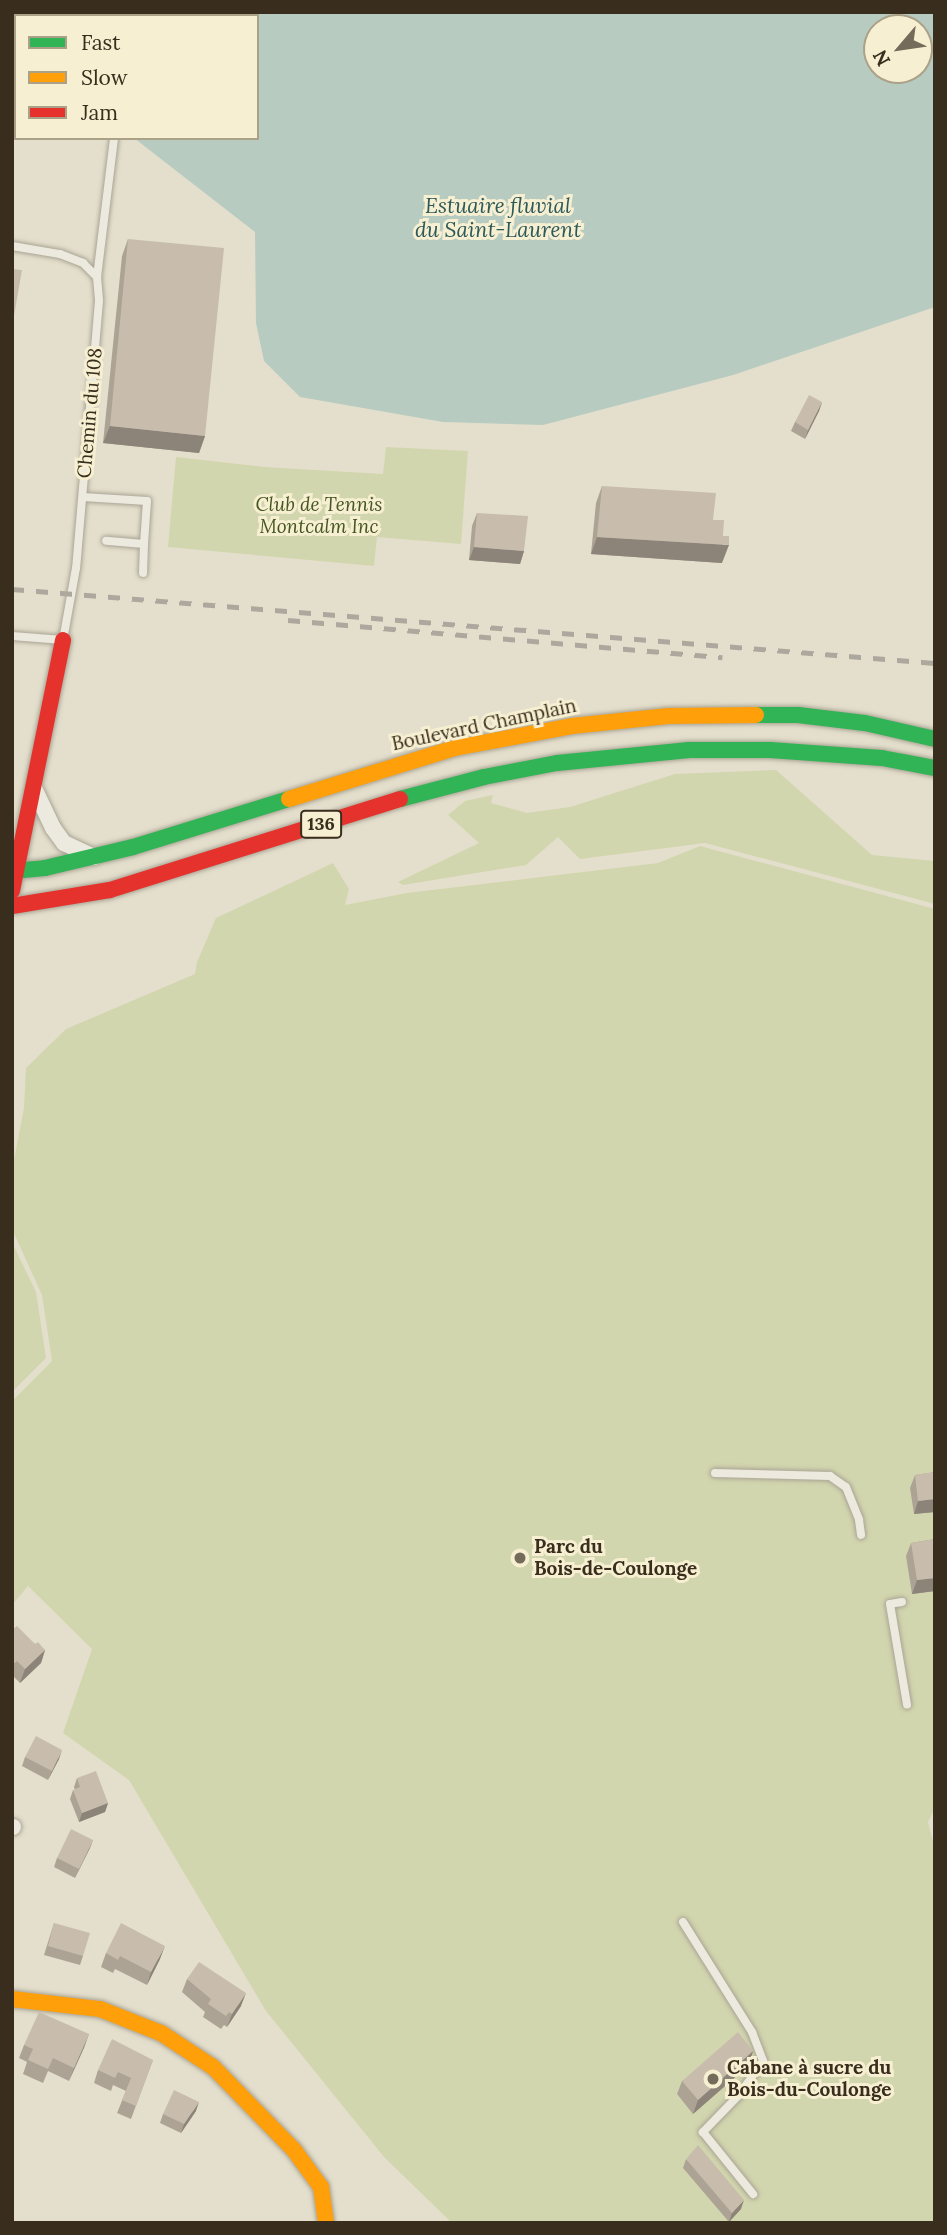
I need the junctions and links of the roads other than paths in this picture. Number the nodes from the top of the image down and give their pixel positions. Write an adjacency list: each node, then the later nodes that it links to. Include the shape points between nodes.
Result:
1 (114, 140): 3 (lane, Chemin du 108)
2 (12, 246): 3 (lane, via 60,254 83,263)
3 (97, 277): 4 (lane, Chemin du 108, via 99,301)
4 (83, 497): 6 (lane, via 148,501); 9 (lane, Chemin du 108)
5 (106, 541): 6 (lane)
6 (144, 544): 7 (lane)
7 (143, 573)
8 (12, 636): 9 (lane)
9 (63, 640): 12 (main road)
10 (935, 739): 13 (main road, Boulevard Champlain / 136, via 865,723 798,715 690,715 572,726 455,748)
11 (935, 768): 16 (main road, 136, via 882,758 770,750 689,750 557,763 400,799 110,890)
12 (34, 788): 13 (street, via 64,843); 14 (main road)
13 (94, 857): 14 (main road, Boulevard Champlain / 136)
14 (15, 871): 15 (main road)
15 (12, 891)
16 (12, 906)
17 (715, 1473): 18 (lane, via 830,1476 846,1487)
18 (861, 1535)
19 (902, 1602): 20 (lane, via 890,1604)
20 (907, 1705)
21 (683, 1922): 23 (lane, via 752,2032 763,2061 739,2095 703,2132)
22 (12, 1999): 24 (main road, via 100,2008 161,2034 213,2067 301,2159 321,2187)
23 (753, 2194)
24 (326, 2223)

